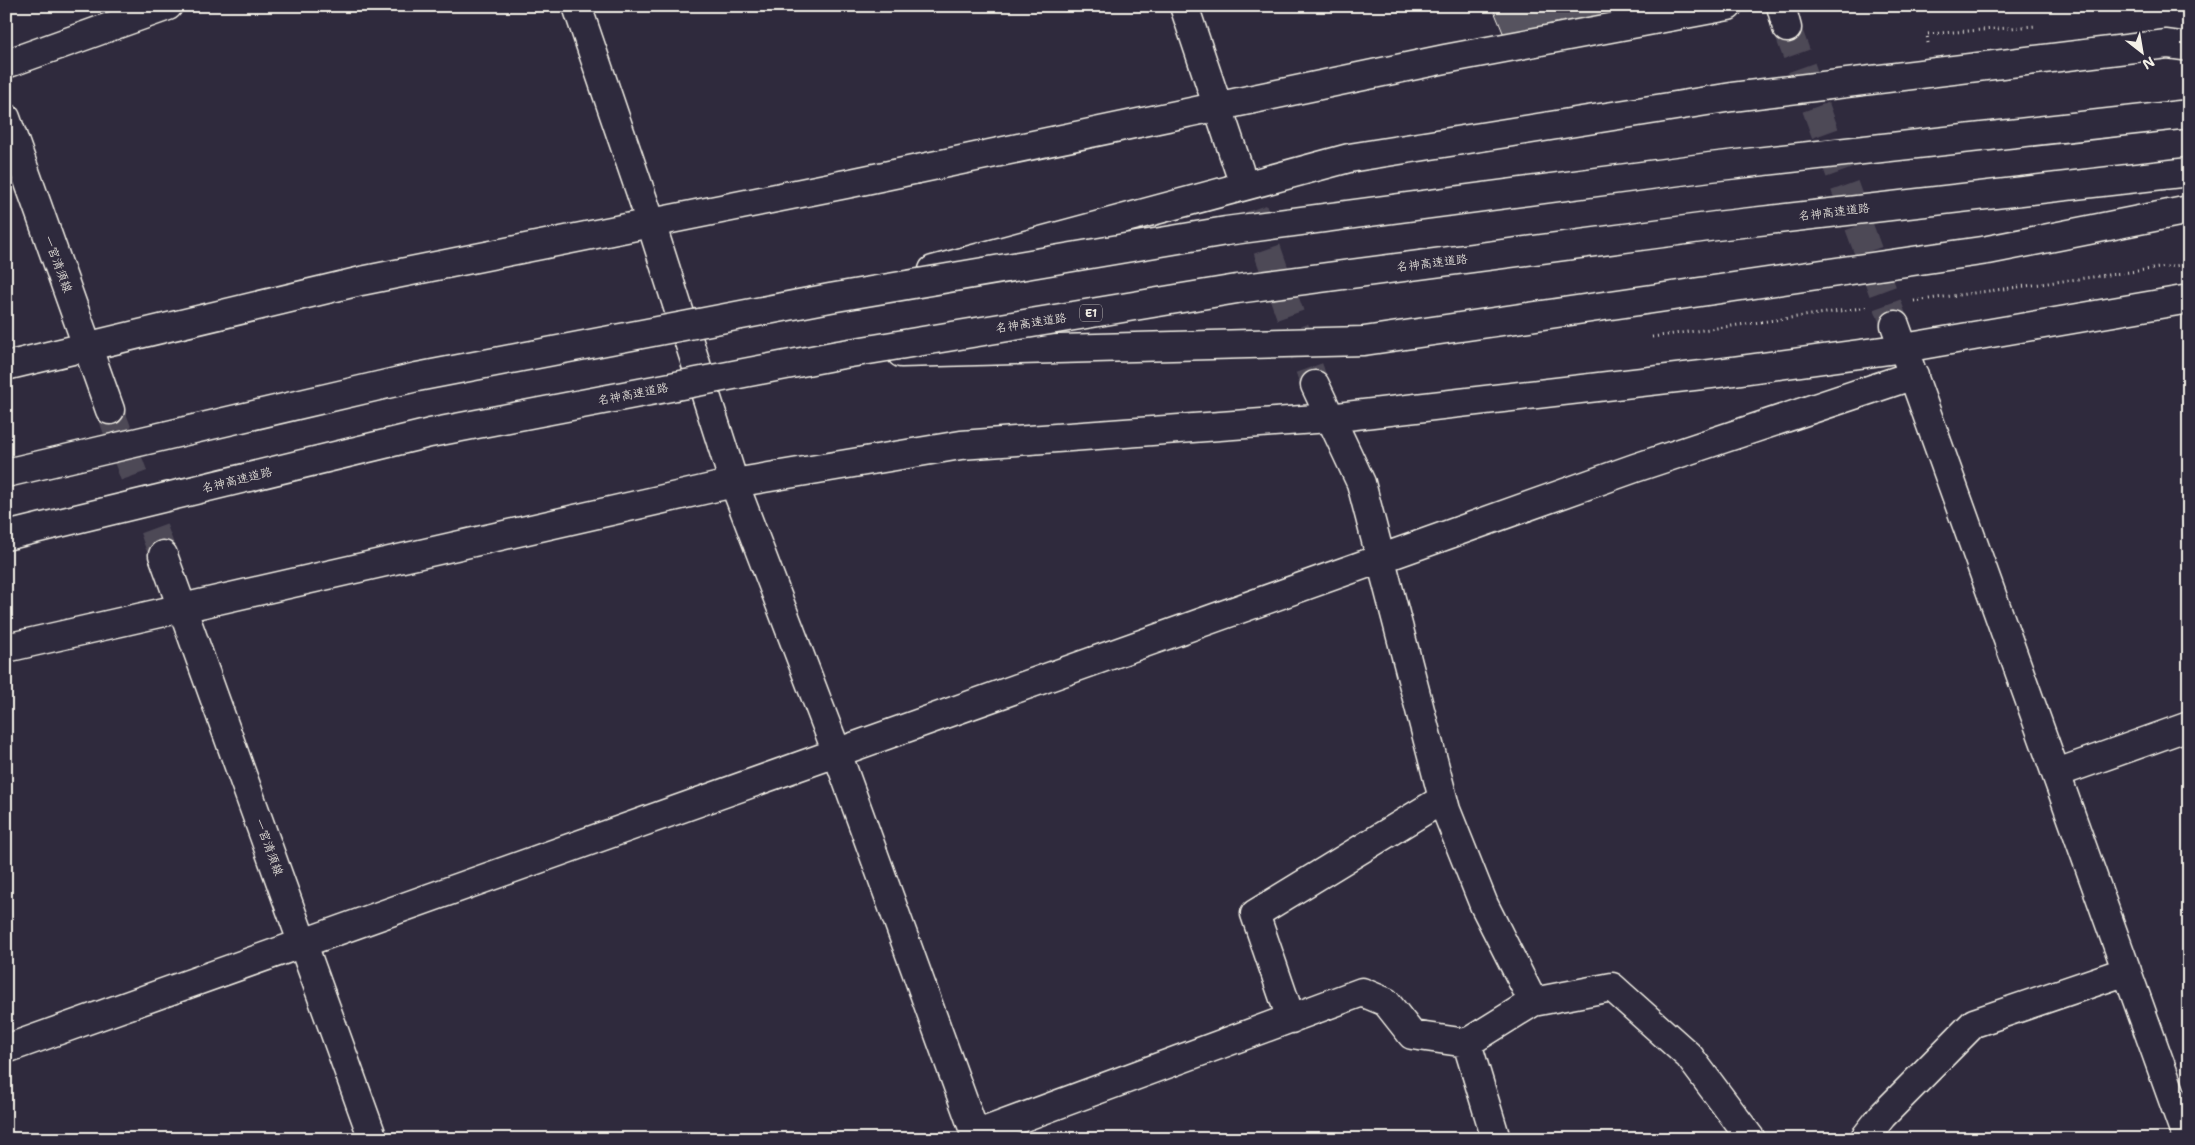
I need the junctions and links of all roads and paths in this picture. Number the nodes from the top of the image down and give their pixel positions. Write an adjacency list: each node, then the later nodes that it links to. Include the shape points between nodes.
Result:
1 (168, 6): 6 (main road)
2 (577, 6): 13 (main road)
3 (1184, 6): 7 (main road)
4 (1728, 6): 7 (main road)
5 (2189, 47): 15 (main road, via 2167,44 1732,97 1349,158)
6 (6, 64)
7 (1219, 106): 10 (main road); 13 (main road)
8 (2189, 114): 15 (main road, bridge, via 1710,167 1226,231)
9 (6, 118): 19 (main road, 一宮清須線)
10 (1239, 170)
11 (2189, 172): 20 (main road, 名神高速道路 / E1, bridge, via 1716,226 1237,289)
12 (2189, 210): 20 (main road, via 1988,250 1364,341)
13 (651, 223): 19 (main road, via 361,281); 27 (main road)
14 (2189, 264): 17 (path)
15 (830, 298): 26 (main road, bridge, via 417,377)
16 (2189, 298): 17 (main road)
17 (1895, 320): 18 (path); 22 (main road); 25 (main road, via 1711,374)
18 (1652, 337)
19 (88, 347): 21 (main road); 24 (main road, 一宮清須線)
20 (838, 355): 28 (main road, 名神高速道路 / E1, bridge, via 430,433)
21 (6, 366)
22 (1914, 375): 30 (main road); 35 (main road)
23 (1315, 385): 25 (main road)
24 (110, 410)
25 (1329, 418): 27 (main road, via 961,445); 30 (main road, via 1360,483)
26 (6, 472)
27 (734, 484): 31 (main road); 34 (main road)
28 (6, 536)
29 (164, 555): 31 (main road, 一宮清須線)
30 (1380, 558): 34 (main road); 36 (main road)
31 (183, 609): 32 (main road); 37 (main road, 一宮清須線)
32 (6, 648)
33 (2189, 726): 35 (main road)
34 (837, 753): 37 (main road); 43 (main road)
35 (2057, 773): 38 (main road)
36 (1443, 799): 39 (main road, via 1484,905); 40 (main road, via 1255,914)
37 (304, 942): 42 (main road); 44 (main road, 一宮清須線)
38 (2127, 971): 47 (main road, via 1974,1023 1882,1116); 48 (main road)
39 (1533, 1002): 41 (main road); 46 (main road, via 1612,986 1689,1056)
40 (1291, 1019): 41 (main road, via 1362,992 1386,1002 1412,1036); 43 (main road)
41 (1466, 1044): 45 (main road)
42 (6, 1049)
43 (976, 1137)
44 (374, 1139)
45 (1496, 1139)
46 (1751, 1139)
47 (1864, 1139)
48 (2187, 1139)

